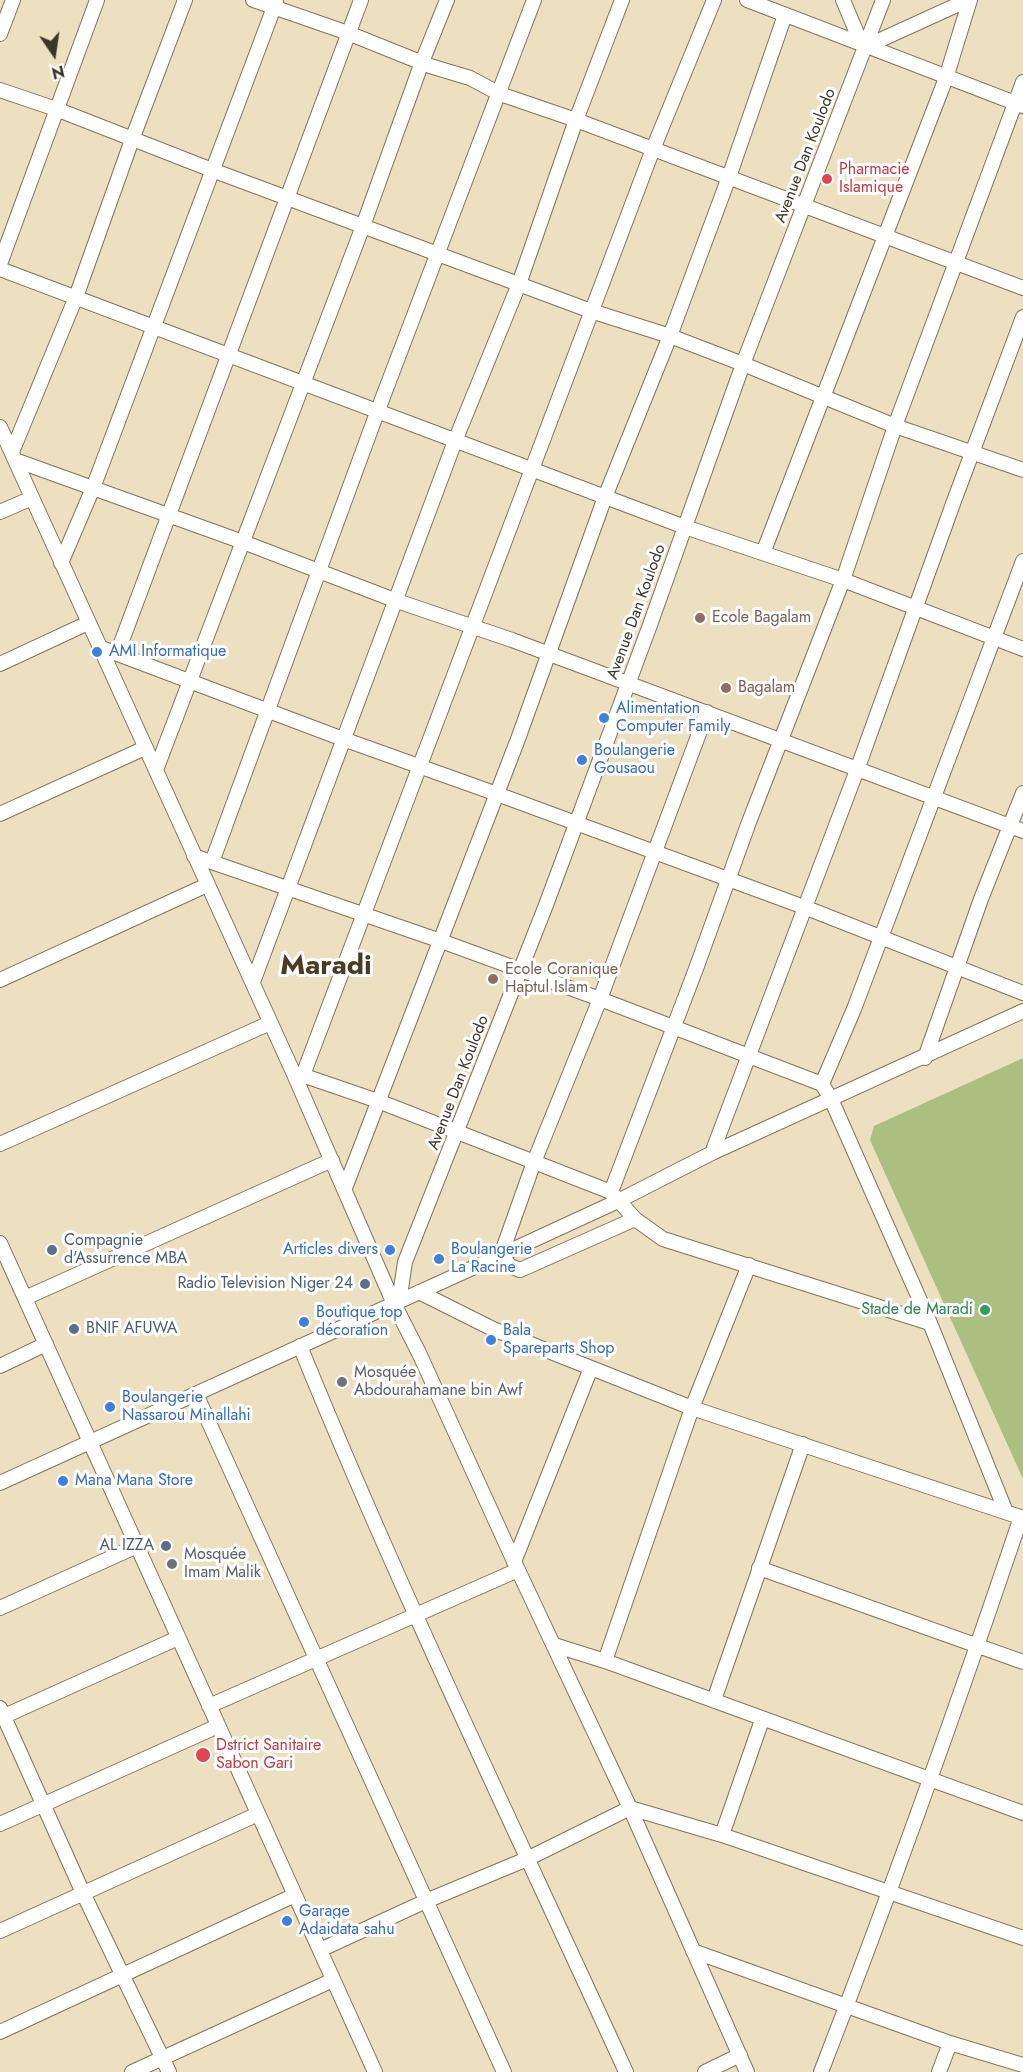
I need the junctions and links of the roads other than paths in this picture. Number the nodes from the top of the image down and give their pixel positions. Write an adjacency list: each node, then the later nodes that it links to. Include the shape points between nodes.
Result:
1 (13, 0): 17 (street)
2 (97, 0): 25 (street)
3 (185, 0): 27 (street)
4 (253, 0): 14 (street)
5 (361, 0): 16 (street)
6 (447, 0): 19 (street)
7 (534, 0): 23 (street)
8 (622, 0): 26 (street)
9 (714, 0): 28 (street)
10 (747, 0): 15 (street)
11 (843, 0): 18 (street)
12 (883, 0): 18 (street, Avenue Dan Koulodo)
13 (969, 0): 18 (street); 20 (street)
14 (275, 4): 16 (street); 29 (street)
15 (785, 15): 18 (street); 30 (street)
16 (348, 33): 19 (street); 31 (street)
17 (0, 34)
18 (864, 45): 20 (street); 32 (street, Avenue Dan Koulodo)
19 (422, 62): 23 (street, via 470,78); 33 (street)
20 (946, 78): 24 (street); 34 (street)
21 (1023, 82): 24 (street)
22 (0, 90): 25 (street)
23 (500, 94): 26 (street); 35 (street)
24 (1019, 104): 36 (street)
25 (56, 109): 27 (street); 37 (street)
26 (576, 120): 28 (street); 39 (street)
27 (133, 137): 29 (street); 41 (street)
28 (653, 149): 30 (street); 42 (street)
29 (212, 170): 31 (street); 44 (street)
30 (729, 177): 32 (street); 45 (street)
31 (286, 197): 33 (street); 46 (street)
32 (804, 206): 34 (street); 47 (street, Avenue Dan Koulodo)
33 (363, 226): 35 (street); 48 (street)
34 (885, 236): 36 (street); 49 (street)
35 (439, 253): 39 (street); 50 (street)
36 (956, 263): 40 (street); 51 (street)
37 (0, 264)
38 (0, 269): 41 (street)
39 (519, 284): 42 (street); 53 (street)
40 (1023, 288)
41 (76, 297): 44 (street); 55 (street)
42 (591, 311): 45 (street); 56 (street)
43 (1023, 317): 54 (street)
44 (154, 328): 46 (street); 58 (street)
45 (670, 336): 47 (street); 59 (street)
46 (229, 354): 48 (street); 62 (street)
47 (743, 364): 49 (street); 63 (street, Avenue Dan Koulodo)
48 (304, 382): 50 (street); 64 (street)
49 (823, 397): 51 (street); 65 (street)
50 (378, 410): 53 (street); 68 (street)
51 (895, 426): 54 (street); 69 (street)
52 (0, 427): 55 (street)
53 (455, 441): 56 (street); 70 (street)
54 (971, 453): 57 (street); 71 (street)
55 (13, 456): 58 (street); 60 (street)
56 (531, 470): 59 (street); 73 (street)
57 (1023, 470)
58 (93, 489): 62 (street); 67 (street)
59 (605, 497): 63 (street); 78 (street)
60 (32, 498): 61 (street); 67 (street)
61 (0, 512)
62 (168, 515): 64 (street); 77 (street)
63 (685, 527): 65 (street); 81 (street, Avenue Dan Koulodo)
64 (243, 542): 68 (street); 80 (street)
65 (763, 554): 69 (street)
66 (1023, 561): 74 (street)
67 (61, 563): 72 (street)
68 (320, 571): 70 (street); 82 (street)
69 (843, 580): 71 (street); 85 (street)
70 (397, 600): 73 (street); 84 (street)
71 (915, 607): 74 (street); 89 (street)
72 (88, 623): 75 (street); 79 (street)
73 (473, 627): 78 (street); 87 (street)
74 (995, 638): 76 (street); 92 (street)
75 (99, 647): 77 (street); 86 (street)
76 (1023, 649)
77 (117, 654): 80 (street)
78 (548, 654): 81 (street); 91 (street)
79 (0, 664)
80 (190, 682): 82 (street); 88 (street)
81 (628, 683): 83 (street); 94 (street, Avenue Dan Koulodo)
82 (267, 711): 84 (street); 98 (street)
83 (706, 712): 85 (street); 96 (street)
84 (343, 739): 87 (street); 101 (street)
85 (781, 741): 89 (street); 99 (street)
86 (145, 748): 88 (street); 93 (street)
87 (419, 767): 91 (street); 103 (street)
88 (156, 770): 97 (street)
89 (857, 770): 92 (street); 102 (street)
90 (1023, 793): 95 (street)
91 (497, 794): 94 (street); 105 (street)
92 (933, 797): 95 (street); 104 (street)
93 (0, 814)
94 (576, 824): 96 (street); 107 (street, Avenue Dan Koulodo)
95 (1017, 828): 106 (street, via 981,899)
96 (655, 853): 99 (street); 111 (street)
97 (195, 856): 98 (street); 100 (street)
98 (212, 862): 101 (street)
99 (728, 878): 102 (street); 114 (street)
100 (207, 885): 108 (street); 109 (street)
101 (286, 889): 103 (street); 109 (street)
102 (804, 907): 104 (street); 115 (street)
103 (364, 916): 105 (street); 117 (street)
104 (881, 937): 106 (street); 118 (street)
105 (441, 941): 107 (street); 120 (street)
106 (956, 967): 110 (street); 116 (street)
107 (520, 970): 111 (street); 121 (street, Avenue Dan Koulodo)
108 (0, 980)
109 (253, 982): 113 (street)
110 (1023, 993)
111 (600, 999): 114 (street); 125 (street)
112 (1023, 1011): 116 (street)
113 (270, 1023): 117 (street); 122 (street)
114 (673, 1027): 115 (street); 127 (street)
115 (748, 1055): 118 (street); 123 (street)
116 (925, 1058): 119 (street)
117 (298, 1074): 120 (street); 124 (street)
118 (822, 1084): 119 (street)
119 (831, 1099): 123 (street); 135 (street)
120 (378, 1101): 121 (street); 126 (street)
121 (458, 1132): 125 (street); 134 (street, Avenue Dan Koulodo, via 405,1263)
122 (0, 1144)
123 (712, 1153): 127 (street)
124 (332, 1160): 126 (street); 133 (street)
125 (534, 1162): 127 (street); 130 (street)
126 (345, 1188): 134 (street)
127 (614, 1196): 128 (street); 130 (street)
128 (635, 1220): 130 (street, via 520,1270); 131 (street, via 663,1239)
129 (2, 1252): 133 (street)
130 (501, 1256): 132 (street)
131 (748, 1265): 135 (street); 141 (street)
132 (419, 1292): 134 (street); 139 (street, via 493,1329)
133 (25, 1298): 136 (street)
134 (397, 1303): 137 (street); 148 (street)
135 (930, 1323): 145 (street)
136 (46, 1344): 138 (street); 142 (street)
137 (300, 1346): 140 (street); 151 (street)
138 (0, 1366)
139 (591, 1368): 141 (street); 148 (street)
140 (196, 1394): 142 (street); 155 (street)
141 (692, 1408): 143 (street); 156 (street)
142 (90, 1442): 144 (street); 147 (street)
143 (803, 1444): 145 (street); 149 (street)
144 (0, 1483)
145 (1006, 1512): 146 (street)
146 (1022, 1517): 154 (street)
147 (137, 1546): 150 (street); 152 (street)
148 (516, 1566): 151 (street); 153 (street)
149 (759, 1568): 154 (street); 158 (street)
150 (0, 1608)
151 (415, 1616): 155 (street); 170 (street)
152 (178, 1638): 159 (street); 160 (street)
153 (554, 1645): 156 (street); 165 (street)
154 (978, 1646): 157 (street); 163 (street)
155 (317, 1659): 159 (street); 174 (street)
156 (605, 1661): 158 (street)
157 (1023, 1662)
158 (714, 1700): 161 (street)
159 (209, 1706): 162 (street)
160 (1, 1714): 164 (street)
161 (762, 1720): 163 (street); 169 (street)
162 (218, 1726): 164 (street); 167 (street)
163 (930, 1780): 166 (street); 171 (street)
164 (43, 1804): 168 (street); 172 (street)
165 (630, 1808): 169 (street); 170 (street); 178 (street)
166 (1023, 1813)
167 (258, 1814): 172 (street); 173 (street)
168 (0, 1824)
169 (722, 1835): 171 (street)
170 (527, 1858): 174 (street); 191 (street)
171 (890, 1892): 176 (street); 181 (street)
172 (83, 1893): 175 (street); 179 (street)
173 (295, 1895): 177 (street); 179 (street)
174 (426, 1901): 177 (street); 190 (street)
175 (0, 1931)
176 (1023, 1938)
177 (320, 1950): 180 (street)
178 (693, 1951): 181 (street); 184 (street)
179 (122, 1977): 182 (street); 185 (street)
180 (333, 1980): 185 (street); 189 (street)
181 (846, 2006): 183 (street); 194 (street)
182 (0, 2032)
183 (950, 2043): 186 (street); 195 (street)
184 (740, 2055): 192 (street); 193 (street)
185 (162, 2058): 187 (street); 188 (street)
186 (1023, 2065)
187 (132, 2072)
188 (169, 2072)
189 (375, 2072)
190 (504, 2072)
191 (626, 2072)
192 (705, 2072)
193 (747, 2072)
194 (821, 2072)
195 (939, 2072)

